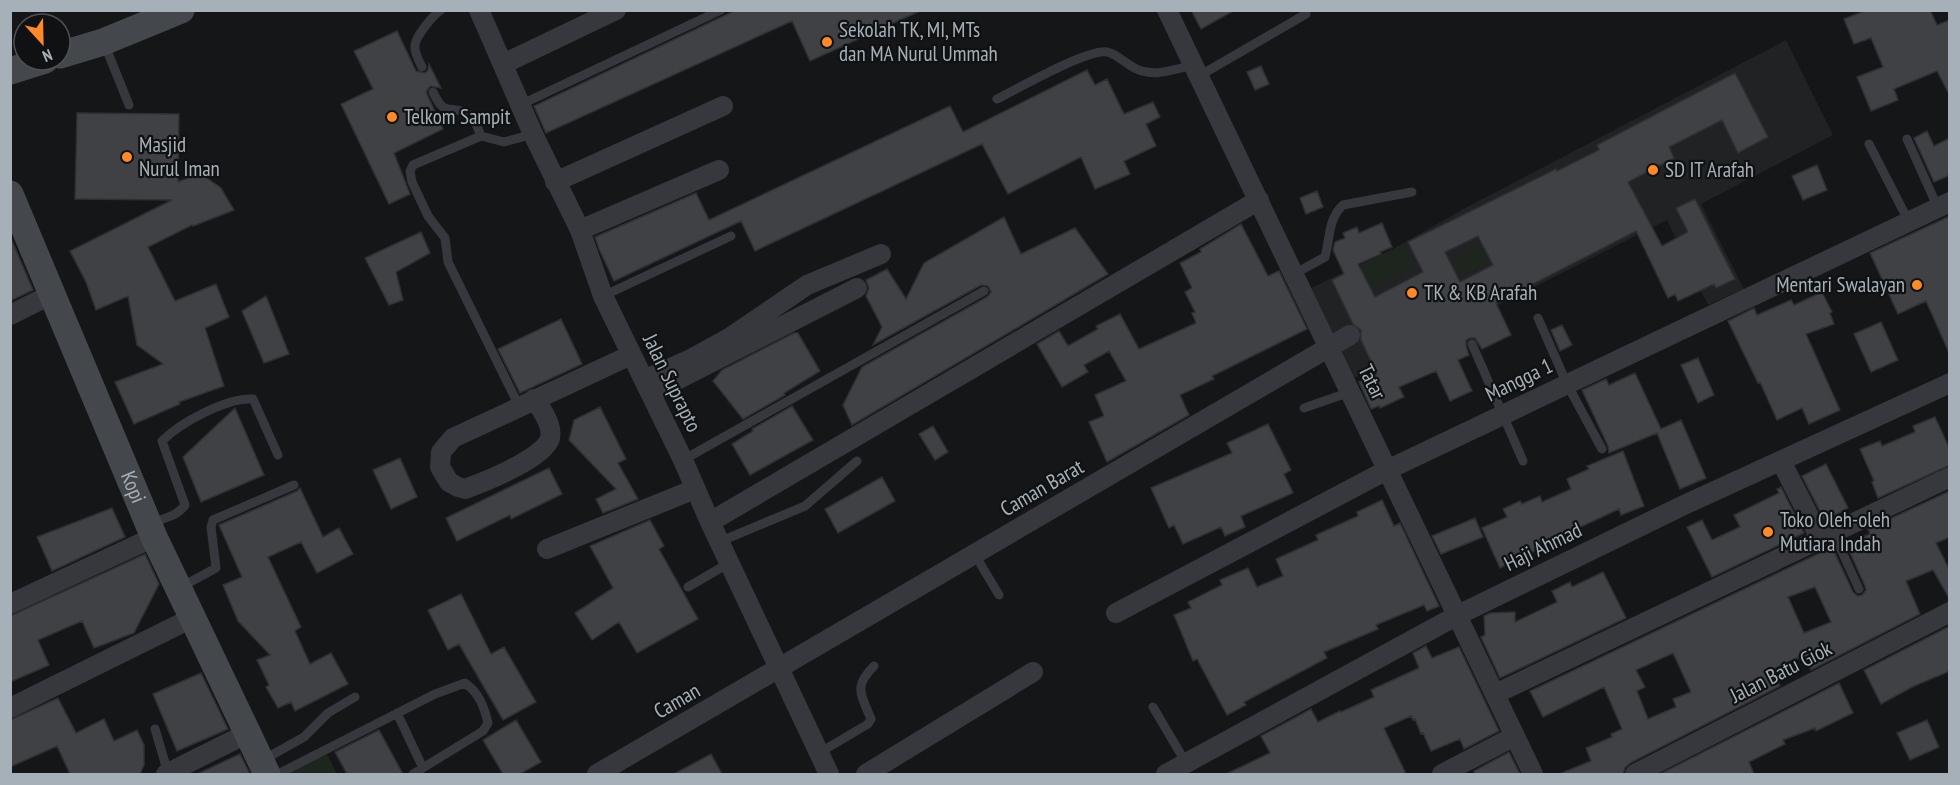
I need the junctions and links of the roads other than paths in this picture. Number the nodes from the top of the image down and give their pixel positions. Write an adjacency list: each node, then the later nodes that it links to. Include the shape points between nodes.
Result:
1 (181, 10): 8 (street)
2 (441, 10): 11 (lane, via 415,42)
3 (479, 10): 10 (street, Jalan Suprapto)
4 (616, 10): 10 (street)
5 (721, 10): 16 (lane)
6 (1167, 10): 12 (street, Tatar)
7 (1306, 15): 12 (lane)
8 (103, 42): 9 (street); 15 (lane)
9 (72, 51)
10 (503, 64): 16 (street, Jalan Suprapto)
11 (422, 67)
12 (1196, 71): 14 (lane, via 1153,74 1139,71 1107,52 1098,53); 26 (street, Tatar)
13 (433, 92): 19 (lane, via 445,109 473,118)
14 (997, 99)
15 (129, 105)
16 (520, 105): 18 (street, Jalan Suprapto)
17 (723, 106): 23 (street)
18 (533, 134): 19 (lane, via 504,142); 23 (street, Jalan Suprapto)
19 (481, 136): 47 (lane, via 414,165 410,171 428,216 444,238 448,262)
20 (1907, 139): 27 (lane)
21 (1869, 144): 28 (lane)
22 (719, 170): 29 (street)
23 (555, 182): 29 (street, Jalan Suprapto)
24 (1412, 192): 32 (lane, via 1343,205 1335,212 1325,257)
25 (10, 194): 35 (street, Kopi)
26 (1259, 200): 32 (street, Tatar); 60 (street)
27 (1944, 205): 28 (street, Mangga 1)
28 (1909, 222): 44 (street, Mangga 1)
29 (580, 230): 36 (street, Jalan Suprapto)
30 (731, 236): 36 (lane)
31 (881, 254): 45 (street, via 807,285)
32 (1294, 274): 41 (street, Tatar)
33 (857, 288): 45 (street)
34 (984, 291): 52 (lane)
35 (52, 294): 37 (street); 61 (street, Kopi)
36 (603, 296): 42 (street, Jalan Suprapto)
37 (10, 315)
38 (1538, 318): 44 (lane)
39 (1350, 335): 41 (street, Caman Barat)
40 (1472, 344): 49 (lane)
41 (1328, 347): 46 (street, Tatar); 65 (street, Caman Barat)
42 (631, 355): 45 (street, Jalan Suprapto); 47 (street)
43 (1950, 383): 55 (street, Haji Ahmad)
44 (1567, 384): 49 (street, Mangga 1); 50 (lane)
45 (647, 387): 52 (street, Jalan Suprapto)
46 (1350, 392): 48 (lane); 56 (street, Tatar)
47 (526, 402): 47 (street, via 542,411 550,430 544,448 512,469 465,489 449,482 441,467 444,447 458,435)
48 (1304, 408)
49 (1503, 415): 53 (lane); 56 (street, Mangga 1)
50 (1602, 448)
51 (278, 455): 61 (lane, via 253,399 245,398 208,411 175,428 162,441 185,506)
52 (683, 460): 59 (street, Jalan Suprapto)
53 (1523, 460)
54 (857, 461): 63 (lane, via 805,506)
55 (1781, 461): 62 (street); 74 (street, Haji Ahmad)
56 (1388, 470): 73 (street, Mangga 1); 74 (street, Tatar)
57 (1950, 477): 62 (street)
58 (294, 485): 68 (lane, via 213,520 216,568)
59 (695, 489): 60 (street, Jalan Suprapto); 64 (street)
60 (710, 522): 63 (street, Jalan Suprapto)
61 (151, 531): 68 (street, Kopi); 71 (street)
62 (1826, 535): 69 (lane); 79 (street)
63 (719, 542): 66 (street, Jalan Suprapto)
64 (547, 549)
65 (975, 555): 70 (lane); 77 (street, Caman Barat)
66 (729, 563): 67 (lane); 77 (street, Jalan Suprapto)
67 (688, 587)
68 (179, 589): 75 (street, Kopi)
69 (1859, 589)
70 (999, 595)
71 (10, 604)
72 (1950, 612): 99 (street, Jalan Batu Giok)
73 (1116, 613)
74 (1458, 615): 79 (street, Tatar); 88 (street, Haji Ahmad)
75 (192, 618): 82 (street); 85 (street, Kopi)
76 (874, 666): 87 (lane, via 862,678 860,689 871,719 868,724)
77 (780, 669): 87 (street, Jalan Suprapto); 93 (street, Caman)
78 (1033, 672): 95 (street)
79 (1495, 694): 86 (street, Tatar)
80 (355, 697): 90 (lane, via 328,713)
81 (1153, 707): 88 (lane)
82 (10, 708)
83 (397, 713): 89 (lane); 89 (lane, via 465,682 476,690 488,723 483,731); 90 (lane)
84 (155, 729): 91 (lane)
85 (248, 733): 90 (street, Kopi); 91 (street)
86 (1515, 736): 97 (street); 98 (street, Tatar)
87 (819, 753): 94 (street, Jalan Suprapto)
88 (1186, 763): 96 (street, Haji Ahmad)
89 (423, 768): 92 (lane)
90 (269, 770)
91 (167, 774)
92 (412, 774)
93 (597, 774)
94 (829, 774)
95 (867, 774)
96 (1166, 774)
97 (1442, 774)
98 (1533, 774)
99 (1635, 774)

